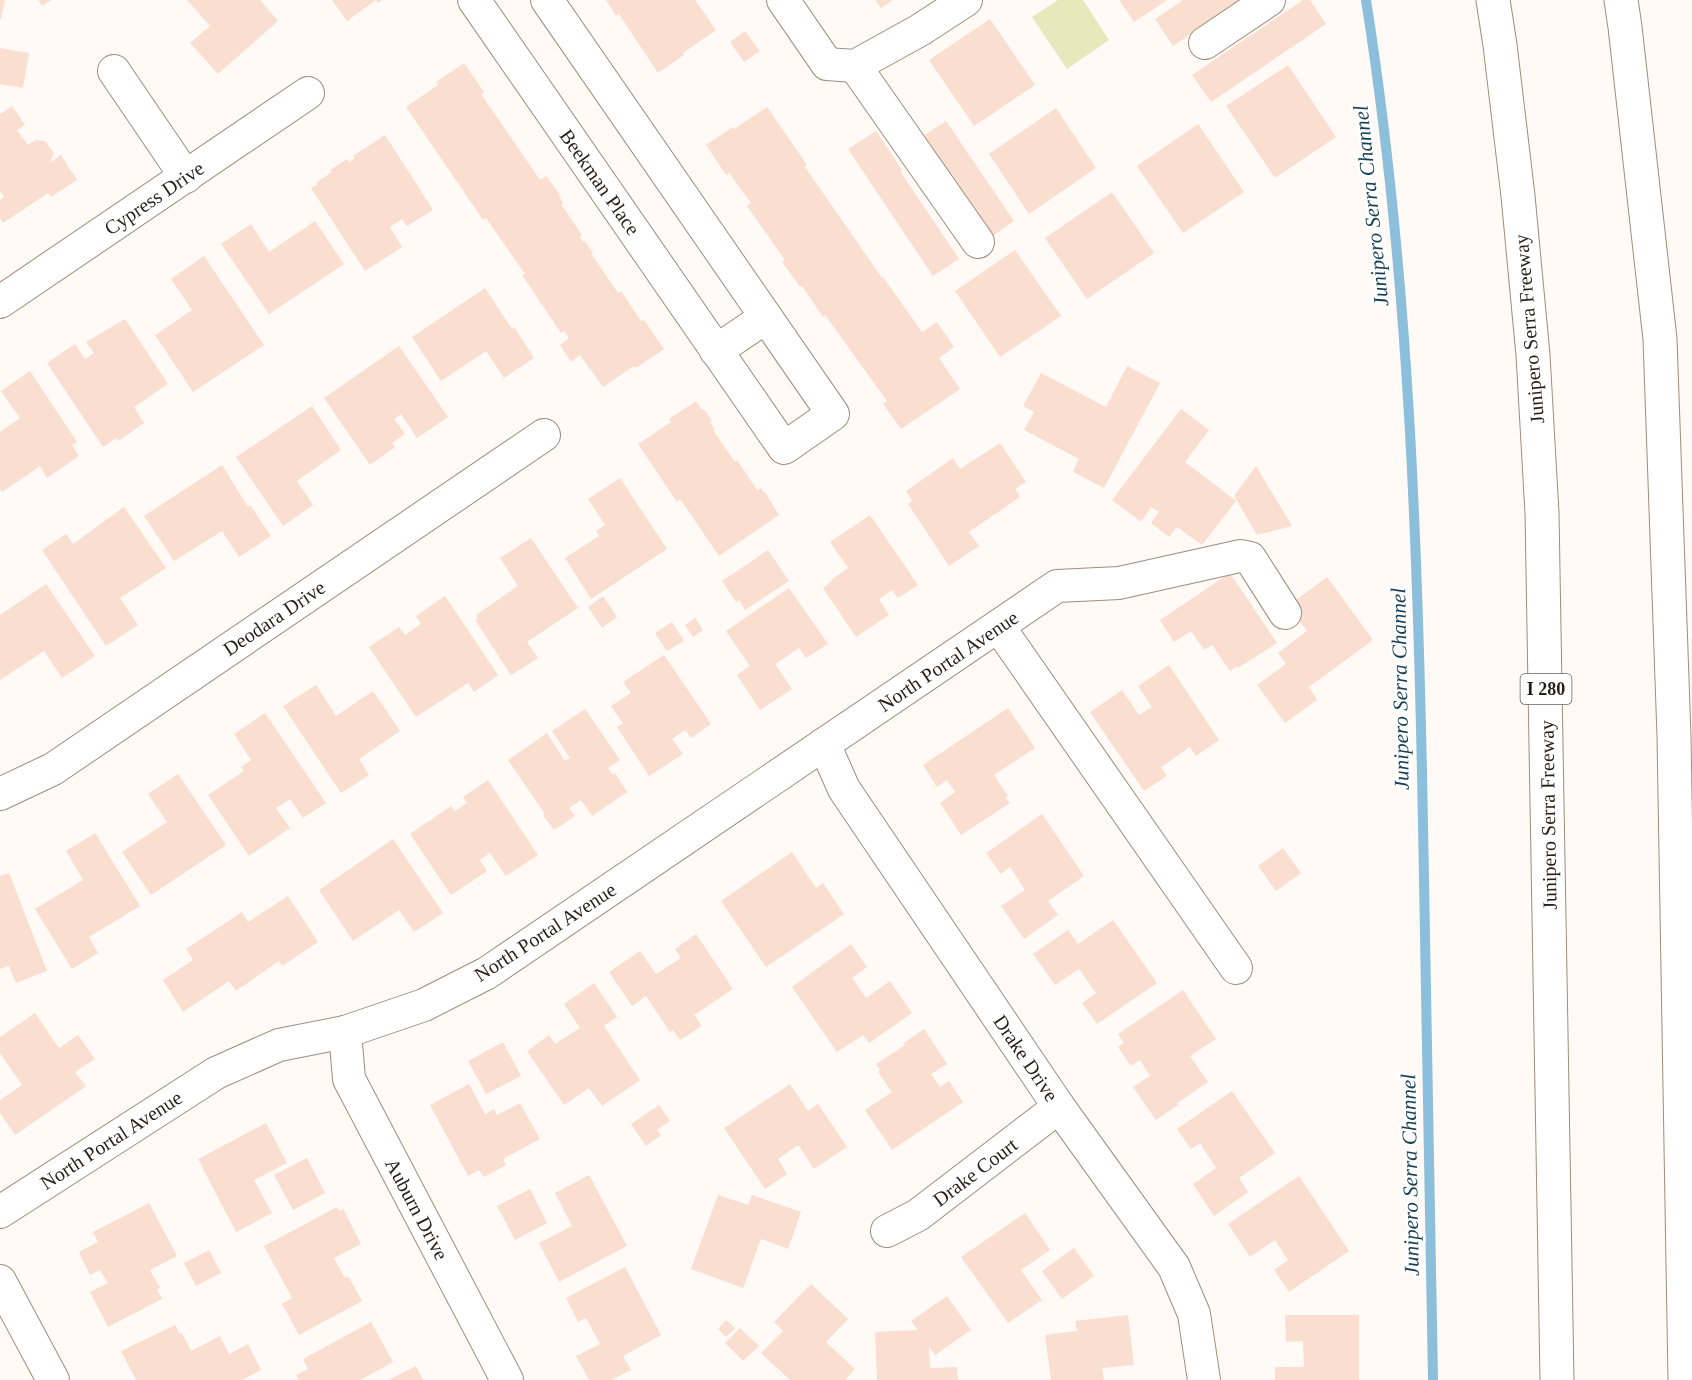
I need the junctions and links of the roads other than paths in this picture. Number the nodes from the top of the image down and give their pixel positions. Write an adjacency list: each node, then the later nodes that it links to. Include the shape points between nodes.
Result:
1 (547, 0): 15 (street, Beekman Place)
2 (783, 0): 9 (street)
3 (966, 0): 9 (street, via 920,30)
4 (1269, 0): 8 (street)
5 (1493, 0): 31 (highway, Junipero Serra Freeway / I 280, via 1518,196 1533,354 1542,513)
6 (1621, 0): 32 (highway, via 1660,339 1674,736)
7 (486, 4): 16 (street, Beekman Place)
8 (1205, 43)
9 (841, 65): 13 (street)
10 (114, 71): 12 (street)
11 (308, 93): 12 (street, Cypress Drive)
12 (186, 177): 14 (street, Cypress Drive)
13 (978, 242)
14 (0, 302)
15 (765, 317): 16 (street); 16 (street, Beekman Place, via 833,414 784,448)
16 (716, 351)
17 (544, 435): 21 (street, Deodara Drive, via 53,769)
18 (1285, 614): 19 (street, North Portal Avenue, via 1250,558 1240,556 1119,584 1057,586)
19 (999, 627): 20 (street, North Portal Avenue); 22 (street)
20 (824, 744): 23 (street, North Portal Avenue, via 487,973 424,1005); 24 (street, Drake Drive, via 844,789)
21 (0, 794)
22 (1236, 968)
23 (345, 1032): 25 (street, North Portal Avenue, via 279,1045 216,1073); 29 (street, Auburn Drive, via 349,1080)
24 (1059, 1107): 26 (street, Drake Court, via 918,1215); 30 (street, Drake Drive, via 1174,1267 1194,1314)
25 (0, 1212)
26 (887, 1231)
27 (0, 1281): 28 (street)
28 (53, 1380)
29 (507, 1380)
30 (1204, 1380)
31 (1557, 1380)
32 (1685, 1380)

